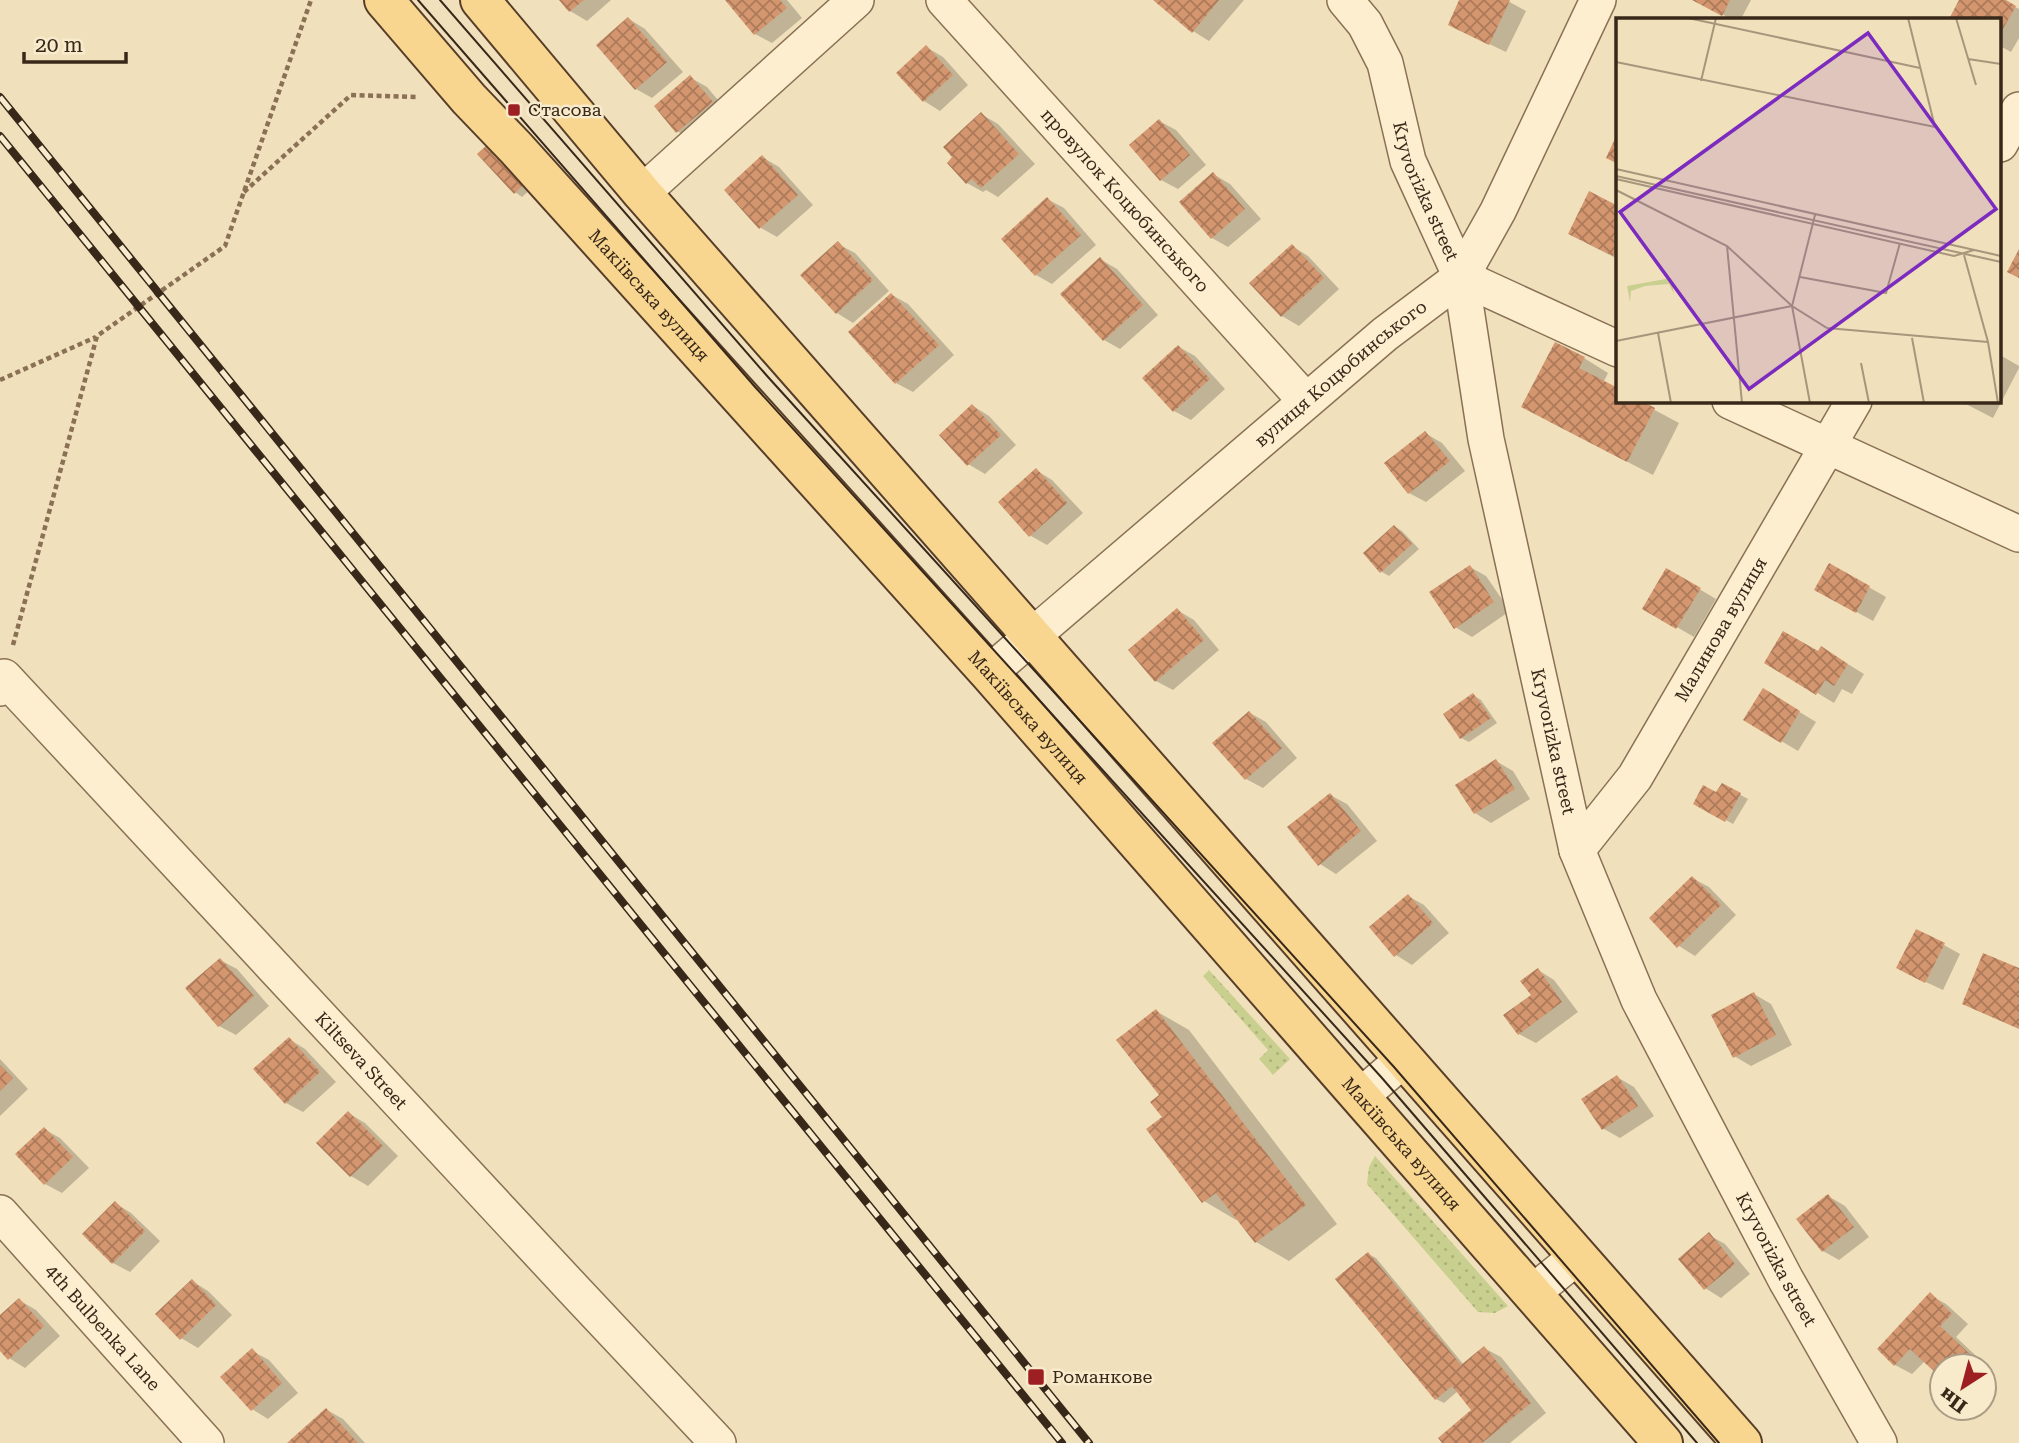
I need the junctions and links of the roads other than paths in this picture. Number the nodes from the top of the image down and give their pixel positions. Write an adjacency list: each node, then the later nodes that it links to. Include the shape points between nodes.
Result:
1 (384, 0): 18 (main road, Макіївська вулиця)
2 (480, 0): 9 (main road)
3 (856, 0): 9 (street)
4 (944, 0): 12 (street, провулок Коцюбинського)
5 (1345, 0): 10 (street, Kryvorizka street, via 1365,24 1385,64 1408,161)
6 (1598, 0): 10 (street, вулиця Коцюбинського, via 1498,211)
7 (2019, 110): 8 (street)
8 (2002, 140)
9 (642, 192): 17 (main road)
10 (1461, 277): 11 (street); 12 (street, вулиця Коцюбинського); 20 (street, Kryvorizka street, via 1486,439)
11 (1616, 348)
12 (1306, 401): 17 (street, вулиця Коцюбинського)
13 (1732, 402): 15 (street)
14 (1853, 402): 15 (street, Малинова вулиця)
15 (1828, 446): 16 (street); 20 (street, Малинова вулиця, via 1636,777)
16 (2019, 534)
17 (1034, 636): 18 (street, вулиця Коцюбинського); 21 (main road)
18 (989, 673): 22 (main road, Макіївська вулиця)
19 (2, 682): 27 (street, Kiltseva Street)
20 (1577, 849): 30 (street, Kryvorizka street, via 1639,1000 1786,1280)
21 (1405, 1058): 22 (street); 24 (main road)
22 (1361, 1096): 25 (main road, Макіївська вулиця)
23 (0, 1213): 26 (street, 4th Bulbenka Lane)
24 (1578, 1256): 25 (street); 29 (main road)
25 (1532, 1293): 28 (main road, Макіївська вулиця)
26 (206, 1443)
27 (718, 1443)
28 (1663, 1443)
29 (1742, 1443)
30 (1879, 1443)

